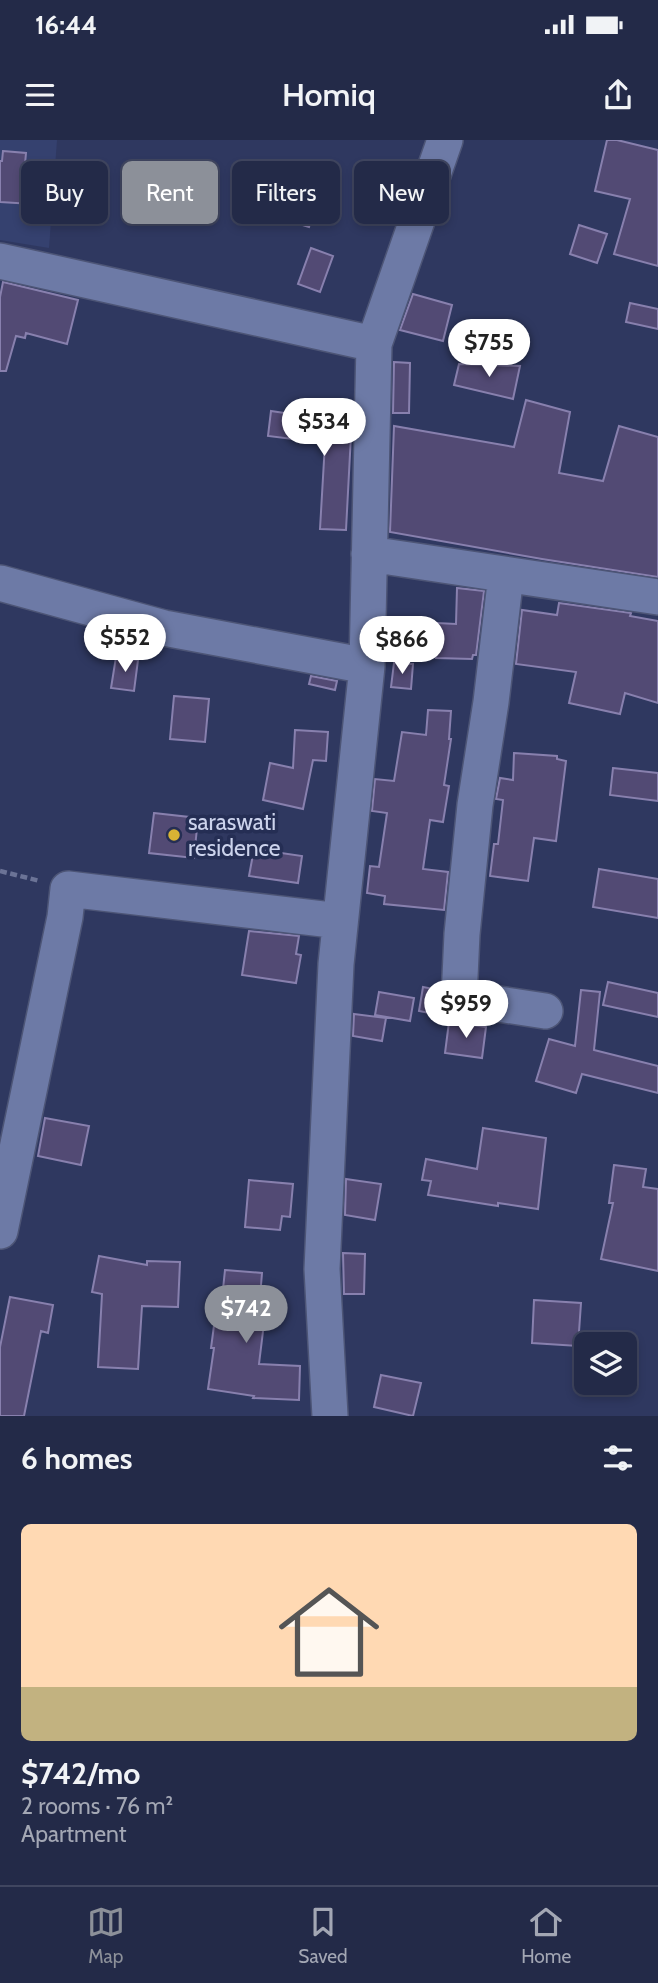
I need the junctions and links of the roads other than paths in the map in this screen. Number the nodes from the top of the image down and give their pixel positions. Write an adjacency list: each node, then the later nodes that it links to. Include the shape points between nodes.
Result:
1 (445, 140): 3 (street)
2 (0, 261): 3 (street)
3 (374, 344): 4 (street)
4 (369, 554): 5 (street); 8 (street)
5 (506, 575): 7 (street); 10 (street, via 475,805 459,998)
6 (0, 583): 8 (street, via 164,628)
7 (658, 597)
8 (367, 666): 9 (street)
9 (340, 921): 11 (street, via 68,888); 12 (street, via 322,1269)
10 (545, 1011)
11 (1, 1220)
12 (330, 1416)

